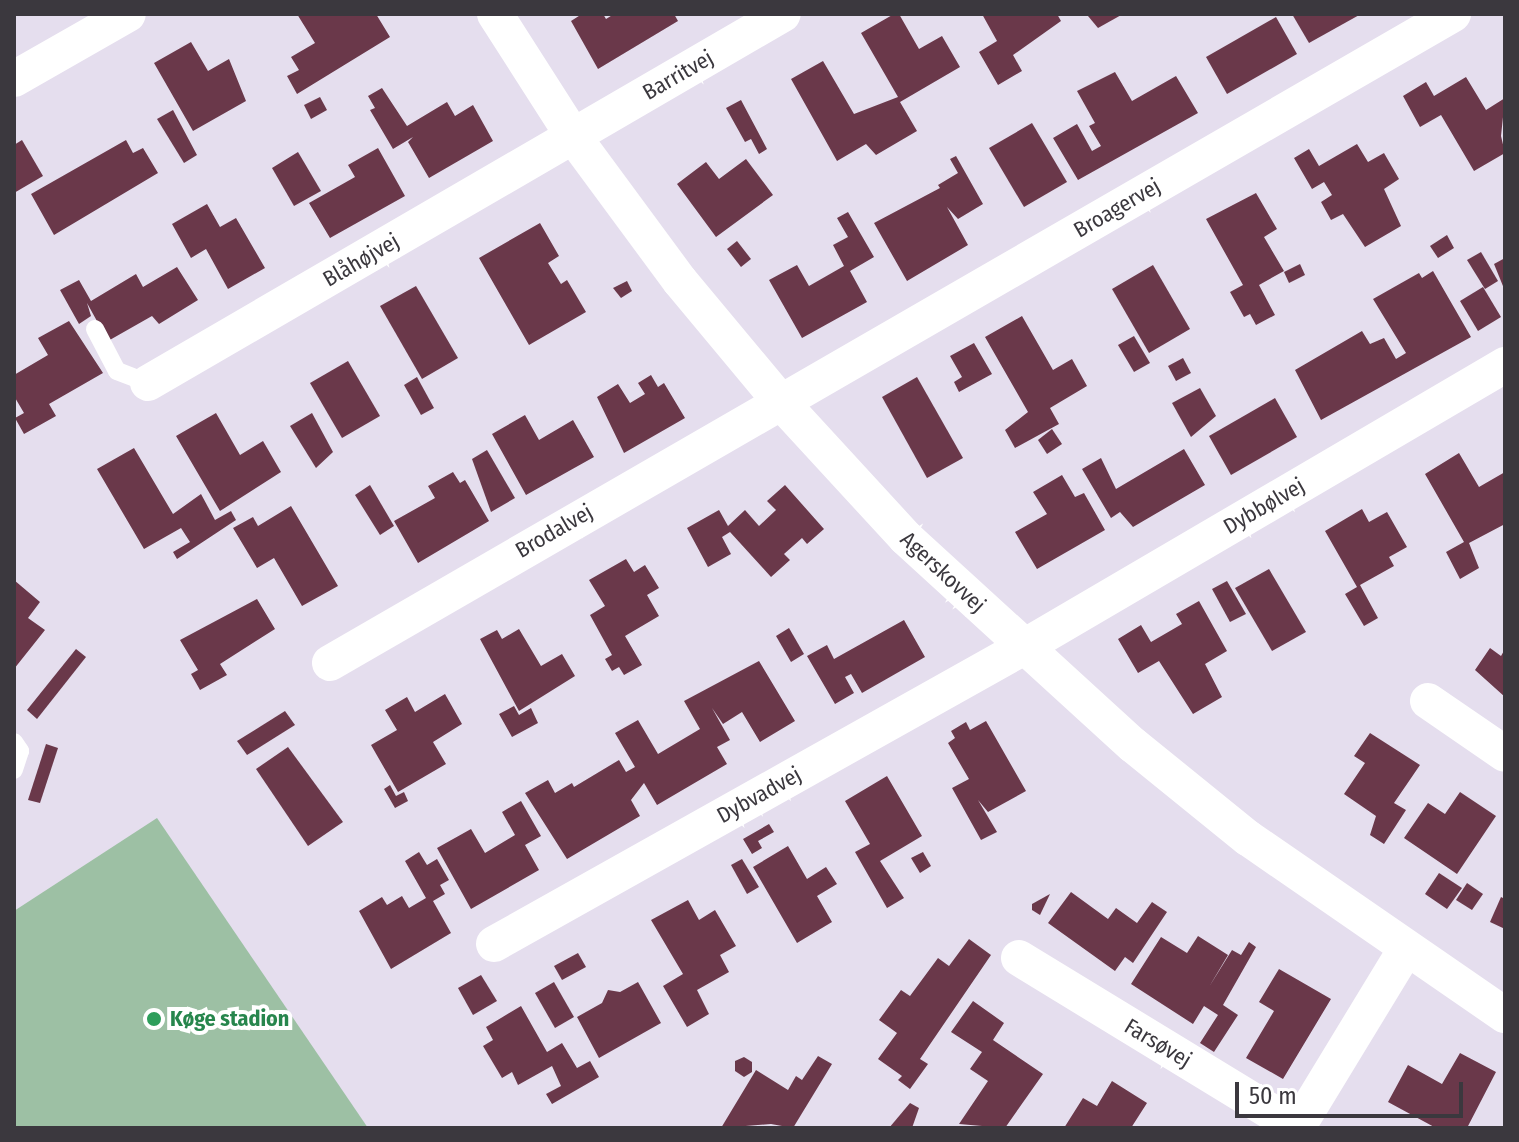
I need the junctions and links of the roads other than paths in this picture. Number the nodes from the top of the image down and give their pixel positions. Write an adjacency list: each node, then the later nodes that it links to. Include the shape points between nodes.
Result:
1 (128, 14): 5 (street)
2 (495, 14): 6 (street, Agerskovvej)
3 (783, 14): 6 (street, Barritvej)
4 (1453, 14): 10 (street, Broagervej)
5 (14, 79)
6 (573, 136): 9 (street, Blåhøjvej); 10 (street, Agerskovvej, via 680,281)
7 (95, 329): 9 (lane, via 117,371)
8 (1505, 365): 11 (street, Dybbølvej)
9 (148, 383)
10 (780, 401): 11 (street, Agerskovvej, via 906,538); 12 (street, Brodalvej)
11 (1024, 647): 17 (street, Dybvadvej); 18 (street, Agerskovvej, via 1248,838)
12 (330, 663)
13 (1428, 701): 15 (street)
14 (14, 742): 16 (lane, via 20,751)
15 (1505, 754)
16 (14, 770)
17 (494, 944)
18 (1406, 949): 20 (street, Agerskovvej); 21 (street)
19 (1019, 958): 21 (street, Farsøvej)
20 (1505, 1015)
21 (1297, 1128)

